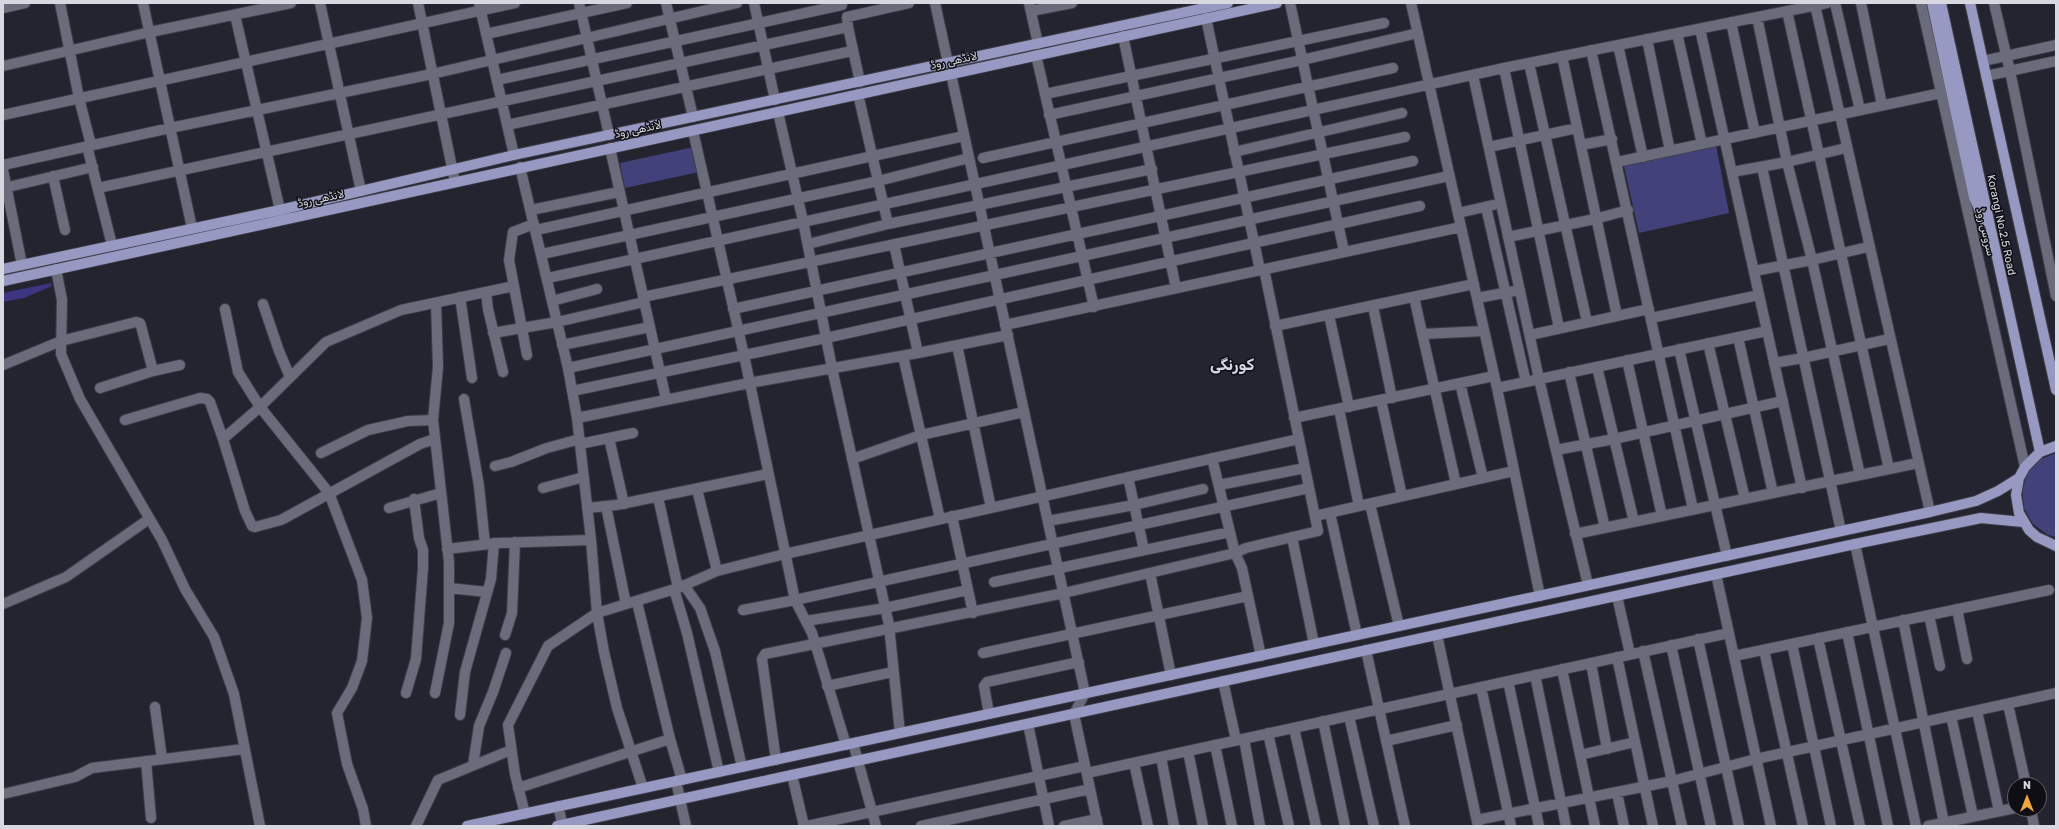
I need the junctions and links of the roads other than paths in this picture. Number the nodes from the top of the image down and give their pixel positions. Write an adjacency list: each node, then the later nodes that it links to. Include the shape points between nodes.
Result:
1 (60, 3): 60 (street)
2 (144, 3): 45 (street)
3 (291, 3): 36 (street)
4 (320, 3): 54 (street)
5 (418, 3): 41 (street)
6 (515, 3): 30 (street)
7 (579, 3): 35 (street)
8 (627, 3): 35 (street)
9 (666, 3): 38 (street)
10 (737, 3): 38 (street)
11 (754, 3): 42 (street)
12 (909, 3): 43 (street, via 850,16)
13 (937, 3): 73 (street)
14 (1072, 3): 31 (street)
15 (1228, 3): 33 (main road, لانڈھی روڈ)
16 (1277, 3): 33 (main road, لانڈھی روڈ)
17 (1290, 3): 52 (street)
18 (1412, 3): 46 (street)
19 (1827, 3): 29 (street)
20 (1835, 3): 106 (street)
21 (1861, 3): 101 (street)
22 (1921, 3): 94 (street, سروس روڈ)
23 (1932, 3): 206 (main road, via 1974,197)
24 (1941, 3): 206 (main road, Korangi No.2.5 Road)
25 (1970, 3): 69 (main road, Korangi No.2.5 Road)
26 (1994, 3): 64 (street)
27 (20, 4): 32 (street)
28 (842, 4): 42 (street); 43 (street)
29 (1815, 5): 34 (street); 112 (street)
30 (480, 7): 41 (street); 48 (street)
31 (1030, 7): 55 (street)
32 (3, 8)
33 (1207, 9): 49 (main road, لانڈھی روڈ); 55 (main road, لانڈھی روڈ); 66 (street)
34 (1787, 11): 37 (street); 114 (street)
35 (581, 14): 48 (street); 50 (street)
36 (234, 15): 45 (street); 71 (street)
37 (1757, 17): 40 (street); 117 (street)
38 (670, 18): 50 (street); 53 (street)
39 (1384, 22): 52 (street)
40 (1731, 22): 44 (street); 123 (street)
41 (422, 23): 54 (street); 80 (street)
42 (759, 23): 53 (street); 56 (street)
43 (847, 23): 56 (street); 61 (street)
44 (1700, 29): 47 (street); 130 (street)
45 (150, 32): 60 (street); 87 (street)
46 (1418, 33): 68 (street); 90 (street)
47 (1677, 33): 51 (street); 133 (street)
48 (486, 34): 65 (street)
49 (1123, 36): 62 (main road, لانڈھی روڈ); 84 (street)
50 (587, 37): 65 (street); 67 (street)
51 (1647, 39): 57 (street); 140 (street)
52 (1298, 40): 66 (street); 68 (street)
53 (676, 42): 67 (street); 72 (street)
54 (329, 44): 71 (street); 93 (street)
55 (1038, 44): 73 (main road, لانڈھی روڈ)
56 (763, 45): 72 (street); 78 (street)
57 (1618, 45): 59 (street); 147 (street)
58 (2056, 45): 64 (street)
59 (1591, 50): 63 (street); 129 (street)
60 (70, 51): 75 (street); 98 (street)
61 (852, 51): 78 (street); 89 (street)
62 (1036, 55): 81 (main road, لانڈھی روڈ); 96 (street)
63 (1562, 56): 74 (street); 120 (street)
64 (2006, 56): 69 (street); 79 (street)
65 (492, 59): 80 (street); 86 (street)
66 (1215, 59): 84 (street); 85 (street)
67 (592, 60): 86 (street); 88 (street)
68 (1302, 60): 85 (street); 91 (street)
69 (1983, 61): 83 (main road, Korangi No.2.5 Road)
70 (2056, 61): 79 (street)
71 (245, 63): 87 (street); 104 (street)
72 (680, 63): 88 (street); 92 (street)
73 (948, 63): 89 (main road, لانڈھی روڈ)
74 (1529, 63): 77 (street); 127 (street)
75 (3, 66)
76 (1393, 68): 91 (street)
77 (1504, 68): 82 (street); 132 (street)
78 (769, 69): 92 (street); 99 (street)
79 (2010, 71): 83 (street); 248 (street)
80 (432, 74): 93 (street); 110 (street)
81 (951, 74): 95 (main road, لانڈھی روڈ); 126 (street)
82 (1473, 75): 90 (street); 137 (street)
83 (1986, 76): 317 (main road, Korangi No.2.5 Road)
84 (1131, 77): 96 (street); 97 (street)
85 (1219, 78): 97 (street); 103 (street)
86 (497, 80): 100 (street)
87 (160, 81): 98 (street); 118 (street)
88 (597, 81): 100 (street); 102 (street)
89 (860, 82): 99 (main road, لانڈھی روڈ)
90 (1429, 85): 105 (street); 166 (street)
91 (1308, 86): 103 (street); 105 (street)
92 (686, 87): 102 (street); 113 (street)
93 (340, 93): 104 (street); 124 (street)
94 (1941, 93): 101 (street); 354 (street, سروس روڈ)
95 (858, 94): 107 (main road, لانڈھی روڈ); 146 (street)
96 (1045, 94): 111 (street)
97 (1135, 96): 111 (street); 115 (street)
98 (79, 98): 109 (street); 135 (street)
99 (775, 100): 113 (main road, لانڈھی روڈ)
100 (502, 102): 110 (street); 116 (street)
101 (1882, 105): 106 (street)
102 (602, 106): 116 (street); 125 (street)
103 (1224, 106): 115 (street); 119 (street)
104 (256, 110): 118 (street); 142 (street)
105 (1314, 110): 119 (street); 122 (street)
106 (1860, 110): 112 (street)
107 (778, 112): 121 (main road, لانڈھی روڈ); 164 (street)
108 (1402, 113): 122 (street)
109 (3, 115)
110 (441, 115): 124 (street); 158 (street)
111 (1050, 115): 131 (street)
112 (1839, 115): 114 (street); 139 (street)
113 (693, 117): 125 (main road, لانڈھی روڈ)
114 (1811, 120): 117 (street); 144 (street)
115 (1141, 123): 131 (street); 136 (street)
116 (507, 125): 145 (street)
117 (1780, 127): 123 (street); 152 (street)
118 (170, 128): 135 (street); 161 (street)
119 (1229, 128): 136 (street); 141 (street)
120 (1577, 128): 127 (street); 134 (street)
121 (693, 131): 138 (main road, لانڈھی روڈ); 177 (street)
122 (1319, 133): 141 (street); 143 (street)
123 (1755, 133): 130 (street)
124 (349, 135): 142 (street); 175 (street)
125 (609, 135): 145 (main road, لانڈھی روڈ)
126 (964, 136): 146 (street); 148 (street)
127 (1545, 136): 132 (street); 199 (street)
128 (1405, 137): 143 (street)
129 (1612, 139): 134 (street); 151 (street)
130 (1724, 139): 133 (street); 163 (street)
131 (1055, 141): 149 (street); 153 (street)
132 (1518, 141): 137 (street); 205 (street)
133 (1702, 144): 140 (street)
134 (1580, 145): 194 (street)
135 (89, 146): 154 (street); 155 (street)
136 (1146, 146): 153 (street); 159 (street)
137 (1489, 147): 181 (street)
138 (610, 148): 156 (main road, لانڈھی روڈ); 176 (street)
139 (1846, 148): 144 (street); 216 (street)
140 (1670, 151): 147 (street)
141 (1234, 152): 162 (street)
142 (267, 153): 161 (street); 187 (street)
143 (1324, 154): 162 (street); 167 (street)
144 (1819, 154): 152 (street); 220 (street)
145 (514, 155): 158 (main road, لانڈھی روڈ)
146 (873, 156): 164 (street); 168 (street)
147 (1643, 157): 151 (street)
148 (969, 158): 168 (street); 170 (street)
149 (983, 158)
150 (1413, 161): 167 (street)
151 (1617, 162): 189 (street)
152 (1787, 162): 157 (street); 223 (street)
153 (1061, 164): 170 (street); 172 (street)
154 (3, 165)
155 (92, 167): 165 (street); 173 (street)
156 (520, 167): 169 (main road, لانڈھی روڈ); 188 (street)
157 (1762, 167): 163 (street); 227 (street)
158 (452, 169): 169 (street); 175 (main road, لانڈھی روڈ)
159 (1152, 169): 172 (street); 174 (street)
160 (3, 170): 171 (street)
161 (180, 172): 173 (street); 203 (street)
162 (1239, 172): 174 (street); 179 (street)
163 (1732, 172): 231 (street)
164 (792, 174): 177 (street); 178 (street)
165 (53, 176): 171 (street); 204 (street)
166 (1449, 176): 180 (street); 191 (street)
167 (1329, 180): 179 (street); 180 (street)
168 (878, 181): 178 (street); 182 (street)
169 (455, 182): 229 (main road, لانڈھی روڈ)
170 (975, 184): 182 (street); 183 (street)
171 (8, 187): 226 (street)
172 (1066, 187): 183 (street); 186 (street)
173 (98, 188): 215 (street)
174 (1156, 190): 186 (street); 192 (street)
175 (361, 191): 187 (main road, لانڈھی روڈ)
176 (619, 192): 188 (street); 190 (street)
177 (707, 192): 190 (street); 193 (street)
178 (798, 197): 193 (street); 196 (street)
179 (1244, 197): 192 (street); 195 (street)
180 (1334, 201): 195 (street); 198 (street)
181 (1501, 203): 185 (street); 209 (street)
182 (884, 204): 196 (street); 197 (street)
183 (979, 205): 197 (street); 200 (street)
184 (1420, 206): 198 (street)
185 (1486, 206): 191 (street); 245 (street)
186 (1071, 207): 200 (street); 208 (street)
187 (280, 210): 203 (main road, لانڈھی روڈ)
188 (531, 210): 201 (street)
189 (1628, 210): 194 (street); 262 (street)
190 (624, 211): 201 (street); 207 (street)
191 (1458, 213): 202 (street)
192 (1161, 215): 208 (street); 210 (street)
193 (712, 216): 207 (street); 211 (street)
194 (1596, 219): 199 (street); 264 (street)
195 (1249, 220): 210 (street); 212 (street)
196 (803, 221): 211 (street); 213 (street)
197 (888, 224): 213 (street)
198 (1339, 225): 212 (street); 217 (street)
199 (1565, 225): 205 (street); 267 (street)
200 (984, 226): 214 (street); 218 (street)
201 (535, 227): 219 (street); 239 (street, via 513,232 509,260)
202 (1461, 227): 217 (street); 238 (street)
203 (192, 228): 215 (main road, لانڈھی روڈ)
204 (65, 230)
205 (1539, 230): 209 (street); 271 (street)
206 (1990, 230): 348 (main road, Korangi No.2.5 Road)
207 (629, 234): 219 (street); 222 (street)
208 (1077, 234): 218 (street); 221 (street)
209 (1508, 237): 242 (street)
210 (1166, 238): 221 (street); 225 (street)
211 (718, 240): 222 (street); 235 (street)
212 (1254, 243): 225 (street); 230 (street)
213 (808, 244): 224 (street)
214 (894, 244): 224 (street); 232 (street)
215 (112, 245): 226 (main road, لانڈھی روڈ)
216 (1868, 246): 220 (street); 281 (street)
217 (1344, 251): 230 (street)
218 (990, 253): 232 (street); 233 (street)
219 (542, 254): 234 (street)
220 (1841, 254): 223 (street); 286 (street)
221 (1082, 256): 233 (street); 236 (street)
222 (634, 259): 234 (street); 253 (street)
223 (1812, 260): 227 (street); 289 (street)
224 (811, 262): 235 (street); 243 (street)
225 (1171, 262): 236 (street); 240 (street)
226 (22, 264): 228 (main road, لانڈھی روڈ)
227 (1782, 265): 231 (street); 295 (street)
228 (3, 269)
229 (56, 269): 237 (main road, لانڈھی روڈ); 282 (street, via 62,300)
230 (1262, 269): 240 (street); 268 (street)
231 (1754, 271): 247 (street)
232 (900, 272): 243 (street); 246 (street)
233 (995, 275): 246 (street); 252 (street)
234 (548, 278): 254 (street)
235 (726, 280): 253 (street); 260 (street)
236 (1088, 280): 252 (street); 257 (street)
237 (3, 281)
238 (1474, 284): 250 (street); 251 (street)
239 (514, 286): 244 (street); 270 (street)
240 (1176, 288): 257 (street)
241 (597, 289): 254 (street)
242 (1520, 290): 245 (street); 278 (street)
243 (817, 291): 260 (street); 261 (street)
244 (486, 292): 249 (street); 276 (street)
245 (1505, 293): 251 (street); 311 (street)
246 (905, 294): 261 (street); 265 (street)
247 (1759, 295): 262 (street); 275 (street)
248 (2056, 296)
249 (460, 297): 255 (street); 309 (street)
250 (1414, 297): 258 (street); 277 (street)
251 (1477, 298): 274 (street)
252 (1000, 299): 265 (street); 272 (street)
253 (644, 300): 266 (street); 269 (street)
254 (552, 301): 266 (street)
255 (436, 303): 308 (street, via 401,310 326,342); 332 (street, via 438,367)
256 (263, 304): 308 (street)
257 (1094, 306): 272 (street)
258 (1373, 306): 263 (street); 319 (street)
259 (225, 309): 324 (street, via 238,372)
260 (733, 309): 273 (street)
261 (822, 313): 273 (street); 280 (street)
262 (1650, 313): 264 (street); 291 (street)
263 (1329, 315): 268 (street); 325 (street)
264 (1617, 316): 267 (street)
265 (911, 319): 280 (street); 290 (street)
266 (557, 322): 270 (street); 284 (street)
267 (1588, 322): 271 (street)
268 (1275, 326): 330 (street)
269 (650, 327): 284 (street); 287 (street)
270 (522, 328): 276 (street); 292 (street)
271 (1559, 328): 278 (street)
272 (1006, 330): 285 (street); 327 (street)
273 (737, 331): 287 (street); 293 (street)
274 (1484, 331): 277 (street); 307 (street)
275 (1767, 331): 279 (street); 297 (street)
276 (493, 333): 304 (street)
277 (1422, 334): 316 (street)
278 (1530, 335): 310 (street)
279 (1738, 337): 283 (street); 326 (street)
280 (826, 338): 293 (street); 302 (street)
281 (1889, 338): 286 (street); 352 (street)
282 (61, 341): 298 (street); 303 (street, via 140,323); 396 (street, via 62,354 80,399)
283 (1708, 343): 288 (street); 328 (street)
284 (562, 345): 301 (street)
285 (957, 345): 290 (street); 334 (street)
286 (1861, 345): 289 (street); 356 (street)
287 (655, 349): 301 (street); 306 (street)
288 (1678, 349): 291 (street); 333 (street)
289 (1833, 352): 295 (street); 359 (street)
290 (918, 353): 294 (street)
291 (1658, 354): 296 (street); 335 (street)
292 (527, 355)
293 (744, 355): 306 (street); 312 (street)
294 (903, 356): 302 (street); 338 (street)
295 (1803, 358): 297 (street); 364 (street)
296 (1627, 360): 300 (street); 336 (street)
297 (1774, 362): 323 (street)
298 (3, 365)
299 (180, 365): 303 (street)
300 (1597, 367): 305 (street); 343 (street)
301 (568, 368): 318 (street)
302 (832, 368): 312 (street); 351 (street)
303 (153, 371): 314 (street)
304 (503, 372)
305 (1569, 372): 310 (street); 345 (street)
306 (660, 374): 318 (street); 321 (street)
307 (1494, 376): 313 (street); 315 (street)
308 (290, 377): 324 (street)
309 (472, 378)
310 (1539, 379): 311 (street); 347 (street)
311 (1526, 382): 315 (street)
312 (750, 383): 321 (street); 358 (street)
313 (1460, 383): 316 (street); 362 (street)
314 (100, 388)
315 (1497, 388): 357 (street)
316 (1435, 389): 319 (street); 365 (street)
317 (2056, 390)
318 (572, 391): 329 (street)
319 (1392, 398): 322 (street)
320 (464, 399): 410 (street)
321 (666, 399): 329 (street)
322 (1381, 400): 325 (street); 376 (street)
323 (1783, 402): 326 (street); 369 (street)
324 (260, 407): 339 (street); 372 (street)
325 (1344, 408): 330 (street); 386 (street)
326 (1754, 408): 328 (street); 374 (street)
327 (1024, 412): 334 (street); 375 (street)
328 (1725, 415): 333 (street); 378 (street)
329 (577, 418): 344 (street)
330 (1294, 418): 342 (street)
331 (125, 420): 339 (street, via 204,398 210,402)
332 (433, 420): 341 (street); 349 (street, via 408,421 368,430)
333 (1695, 421): 335 (street); 383 (street)
334 (974, 424): 338 (street); 389 (street)
335 (1674, 426): 336 (street); 390 (street)
336 (1644, 432): 343 (street); 395 (street)
337 (633, 433): 340 (street)
338 (921, 435): 351 (street); 397 (street)
339 (223, 438): 372 (street, via 245,511 255,528 281,520)
340 (608, 438): 344 (street); 380 (street)
341 (435, 439): 372 (street, via 420,444); 373 (street)
342 (1299, 439): 350 (street); 355 (street)
343 (1614, 439): 345 (street); 399 (street)
344 (580, 442): 353 (street, via 547,448); 360 (street)
345 (1585, 444): 347 (street); 402 (street)
346 (2056, 446): 348 (main road)
347 (1556, 450): 405 (street)
348 (2040, 452): 354 (main road)
349 (321, 453)
350 (1212, 458): 361 (street); 366 (street)
351 (852, 459): 406 (street)
352 (1918, 463): 356 (street); 391 (street)
353 (494, 466)
354 (2025, 467): 363 (main road)
355 (1305, 468): 366 (street); 368 (street)
356 (1889, 469): 359 (street)
357 (1514, 471): 362 (street); 434 (street)
358 (768, 474): 370 (street); 417 (street)
359 (1860, 475): 364 (street)
360 (584, 477): 367 (street); 388 (street)
361 (1128, 477): 375 (street); 382 (street)
362 (1484, 478): 365 (street)
363 (2019, 478): 391 (main road, via 1976,501); 400 (main road, via 2016,504)
364 (1831, 481): 369 (street); 403 (street)
365 (1456, 484): 376 (street)
366 (1219, 485): 385 (street)
367 (543, 488)
368 (1309, 488): 385 (street); 394 (street)
369 (1802, 488): 374 (street)
370 (698, 489): 377 (street); 421 (street)
371 (1203, 489): 382 (street)
372 (329, 493): 564 (street, via 362,580 367,618 362,661 352,688 337,713 346,764 363,810)
373 (441, 493): 379 (street); 414 (street)
374 (1773, 493): 378 (street)
375 (1042, 496): 389 (street); 398 (street)
376 (1402, 496): 381 (street)
377 (658, 497): 380 (street); 427 (street)
378 (1745, 499): 383 (street)
379 (414, 500): 387 (street); 488 (street, via 423,550 423,568 416,659)
380 (624, 504): 384 (street)
381 (1370, 504): 386 (street); 449 (street)
382 (1134, 505): 398 (street); 401 (street)
383 (1715, 505): 390 (street); 418 (street)
384 (606, 506): 388 (street); 439 (street)
385 (1224, 506): 401 (street); 404 (street)
386 (1359, 506): 392 (street)
387 (389, 508)
388 (587, 508): 408 (street)
389 (991, 508): 393 (street)
390 (1693, 509): 395 (street)
391 (1930, 512): 403 (main road)
392 (1330, 513): 394 (street); 456 (street)
393 (952, 516): 397 (street); 419 (street)
394 (1315, 516): 407 (street, via 1318,531)
395 (1662, 516): 399 (street)
396 (149, 519): 438 (street, via 66,577); 516 (street, via 185,589 214,637 234,694)
397 (940, 519): 406 (street)
398 (1048, 521): 411 (street)
399 (1634, 522): 402 (street)
400 (2023, 522): 412 (main road, via 1981,518); 413 (main road, via 2037,537)
401 (1138, 525): 411 (street); 415 (street)
402 (1605, 528): 405 (street)
403 (1841, 531): 418 (main road)
404 (1230, 532): 415 (street); 416 (street)
405 (1575, 534): 426 (street)
406 (869, 535): 417 (street); 424 (street)
407 (1292, 537): 416 (street); 460 (street)
408 (592, 540): 409 (street); 444 (street)
409 (515, 542): 410 (street); 455 (street, via 512,613)
410 (490, 544): 414 (street); 431 (street, via 494,564)
411 (1053, 544): 419 (street); 420 (street)
412 (1856, 544): 423 (main road); 450 (street)
413 (2056, 546)
414 (447, 549): 428 (street)
415 (1144, 550): 420 (street)
416 (1235, 553): 422 (street); 433 (street, via 1242,568)
417 (785, 554): 421 (street); 436 (street)
418 (1727, 556): 426 (main road)
419 (962, 564): 424 (street); 429 (street)
420 (1058, 569): 425 (street); 432 (street)
421 (717, 571): 427 (street)
422 (1150, 573): 432 (street); 445 (street)
423 (1716, 574): 435 (main road); 453 (street)
424 (879, 582): 436 (street); 440 (street)
425 (994, 582)
426 (1588, 586): 434 (main road)
427 (679, 587): 437 (street); 531 (street, via 698,605 713,644); 534 (street)
428 (449, 588): 431 (street); 485 (street, via 449,623)
429 (968, 590): 440 (street); 443 (street)
430 (2049, 590): 441 (street)
431 (487, 592): 496 (street, via 465,672)
432 (1064, 593): 443 (street); 454 (street)
433 (1248, 596): 445 (street); 470 (street)
434 (1540, 596): 449 (main road)
435 (1617, 596): 457 (main road); 469 (street)
436 (795, 600): 442 (street); 448 (street)
437 (637, 602): 439 (street); 508 (street)
438 (3, 604)
439 (626, 604): 444 (street)
440 (885, 608): 448 (street); 451 (street)
441 (1957, 609): 446 (street); 473 (street)
442 (743, 610)
443 (973, 612): 451 (street)
444 (597, 613): 518 (street, via 548,646 508,726); 519 (street, via 617,708)
445 (1158, 615): 454 (street); 479 (street)
446 (1929, 615): 447 (street); 476 (street)
447 (1903, 620): 450 (street); 500 (street)
448 (806, 621): 462 (street)
449 (1399, 626): 456 (main road)
450 (1873, 627): 452 (street); 504 (street)
451 (889, 630): 462 (street); 478 (street)
452 (1847, 632): 458 (street); 507 (street)
453 (1729, 633): 459 (street); 471 (street)
454 (1072, 634): 468 (street); 474 (street)
455 (505, 635)
456 (1356, 635): 460 (main road)
457 (1437, 635): 464 (main road); 489 (street)
458 (1818, 638): 461 (street); 510 (street)
459 (1698, 639): 463 (street); 532 (street)
460 (1314, 644): 470 (main road)
461 (1792, 644): 465 (street); 515 (street)
462 (815, 645): 483 (street); 525 (street, via 763,656)
463 (1671, 645): 466 (street); 536 (street)
464 (1366, 650): 481 (main road); 492 (street)
465 (1764, 650): 471 (street); 521 (street)
466 (1643, 652): 469 (street); 540 (street)
467 (506, 653): 530 (street, via 480,726)
468 (983, 653)
469 (1630, 654): 472 (street)
470 (1261, 656): 479 (main road)
471 (1734, 656): 526 (street)
472 (1617, 657): 475 (street); 512 (street)
473 (1967, 660)
474 (1079, 662): 486 (street); 494 (street, via 987,682 984,686)
475 (1591, 663): 477 (street); 517 (street)
476 (1940, 666)
477 (1562, 669): 480 (street); 522 (street)
478 (893, 672): 483 (street); 505 (street)
479 (1171, 675): 486 (main road)
480 (1535, 675): 482 (street); 550 (street)
481 (1223, 681): 495 (main road); 509 (street)
482 (1508, 681): 484 (street); 552 (street)
483 (827, 686): 513 (street)
484 (1481, 687): 489 (street); 557 (street)
485 (435, 693)
486 (1086, 693): 494 (main road); 495 (street)
487 (2056, 693): 490 (street)
488 (406, 694)
489 (1450, 694): 492 (street); 502 (street)
490 (2008, 704): 493 (street); 538 (street)
491 (155, 707): 524 (street)
492 (1379, 709): 497 (street); 511 (street)
493 (1977, 710): 498 (street); 554 (street)
494 (988, 714): 505 (main road)
495 (1074, 714): 501 (main road); 533 (street)
496 (460, 715)
497 (1349, 716): 499 (street); 582 (street)
498 (1951, 716): 500 (street); 558 (street)
499 (1323, 721): 503 (street); 581 (street)
500 (1924, 723): 504 (street); 562 (street)
501 (1028, 724): 528 (main road); 537 (street)
502 (1457, 726): 511 (street); 561 (street)
503 (1294, 728): 506 (street); 580 (street)
504 (1896, 728): 507 (street); 598 (street)
505 (900, 733): 513 (main road)
506 (1268, 734): 509 (street); 579 (street)
507 (1868, 735): 510 (street); 597 (street)
508 (670, 739): 519 (street); 539 (street)
509 (1240, 740): 514 (street); 578 (street)
510 (1840, 740): 515 (street); 596 (street)
511 (1386, 741): 583 (street)
512 (1634, 742): 517 (street); 541 (street)
513 (850, 744): 525 (main road); 528 (street)
514 (1215, 745): 520 (street); 577 (street)
515 (1814, 747): 521 (street); 595 (street)
516 (244, 749): 524 (street); 563 (street)
517 (1607, 749): 522 (street)
518 (511, 750): 530 (street); 542 (street)
519 (632, 750): 542 (street, via 573,772); 543 (street)
520 (1188, 751): 523 (street); 576 (street)
521 (1786, 753): 526 (street); 594 (street)
522 (1580, 755): 547 (street)
523 (1161, 757): 529 (street); 575 (street)
524 (162, 759): 527 (street)
525 (776, 760): 531 (main road)
526 (1756, 760): 532 (street); 593 (street)
527 (146, 761): 546 (street, via 92,768 75,777); 559 (street)
528 (858, 761): 535 (main road); 555 (street)
529 (1134, 763): 533 (street); 574 (street)
530 (473, 765): 565 (street, via 438,780)
531 (742, 767): 534 (main road)
532 (1726, 768): 536 (street); 592 (street)
533 (1086, 770): 537 (street); 544 (street)
534 (719, 772): 539 (main road)
535 (792, 775): 549 (main road); 569 (street)
536 (1699, 775): 540 (street); 591 (street)
537 (1039, 776): 548 (street); 555 (street)
538 (2024, 777)
539 (679, 781): 543 (main road); 549 (street)
540 (1672, 781): 541 (street); 590 (street)
541 (1645, 787): 545 (street); 589 (street)
542 (518, 788): 556 (street)
543 (643, 788): 551 (main road)
544 (1090, 789): 548 (street); 560 (street)
545 (1616, 793): 547 (street); 588 (street)
546 (3, 794)
547 (1589, 798): 550 (street); 587 (street)
548 (1044, 799): 571 (street); 572 (street)
549 (680, 800): 567 (main road); 568 (street)
550 (1562, 803): 552 (street); 586 (street)
551 (558, 806): 556 (main road); 567 (street)
552 (1535, 809): 557 (street); 585 (street)
553 (2007, 810): 554 (street)
554 (1999, 811): 558 (street)
555 (873, 812): 569 (street); 570 (street)
556 (525, 814): 566 (main road)
557 (1508, 814): 561 (street); 584 (street)
558 (1973, 816): 562 (street)
559 (151, 818)
560 (1098, 822): 573 (street)
561 (1478, 823)
562 (1944, 823): 599 (street)
563 (260, 826)
564 (366, 826)
565 (416, 826)
566 (467, 826)
567 (561, 826)
568 (686, 826)
569 (805, 826)
570 (876, 826)
571 (921, 826)
572 (1049, 826)
573 (1064, 826)
574 (1148, 826)
575 (1174, 826)
576 (1203, 826)
577 (1232, 826)
578 (1260, 826)
579 (1289, 826)
580 (1316, 826)
581 (1345, 826)
582 (1374, 826)
583 (1405, 826)
584 (1511, 826)
585 (1539, 826)
586 (1566, 826)
587 (1595, 826)
588 (1624, 826)
589 (1653, 826)
590 (1682, 826)
591 (1711, 826)
592 (1739, 826)
593 (1771, 826)
594 (1803, 826)
595 (1831, 826)
596 (1860, 826)
597 (1888, 826)
598 (1916, 826)
599 (1928, 826)

